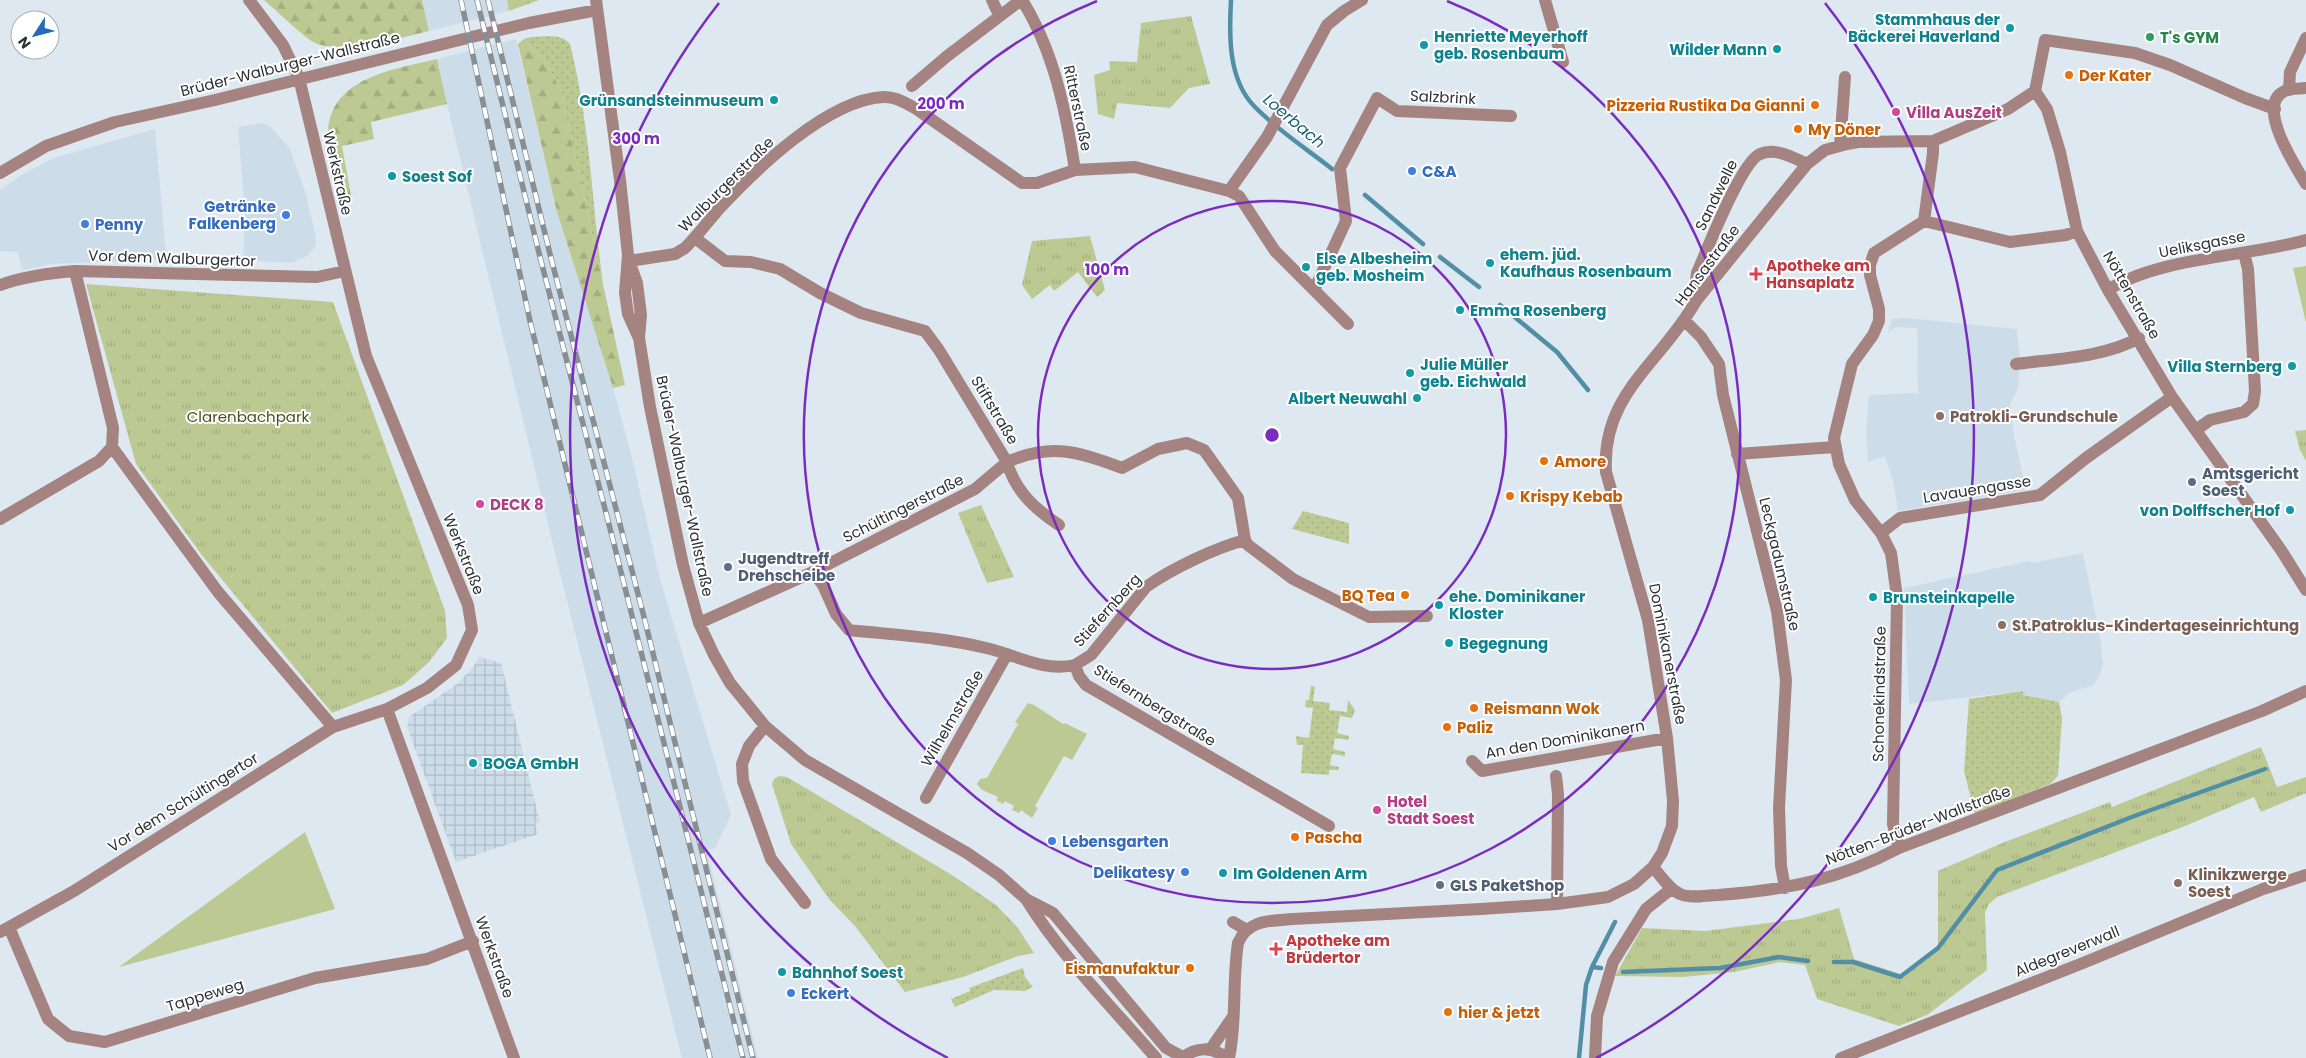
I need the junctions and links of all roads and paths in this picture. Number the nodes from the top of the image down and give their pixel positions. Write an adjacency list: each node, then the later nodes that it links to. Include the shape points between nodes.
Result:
1 (250, 0): 11 (street, Werkstraße, via 283,45)
2 (992, 0): 7 (street)
3 (1022, 0): 7 (street); 21 (street, Ritterstraße, via 1055,70)
4 (1362, 0): 24 (street, via 1327,25 1267,137)
5 (1545, 0): 9 (street)
6 (596, 5): 11 (street, Brüder-Walburger-Wallstraße); 30 (street, Brüder-Walburger-Wallstraße)
7 (999, 15): 12 (street)
8 (2306, 38): 14 (street, via 2290,72)
9 (1563, 62)
10 (1844, 77): 19 (street)
11 (299, 78): 22 (street, Brüder-Walburger-Wallstraße, via 115,122 46,146); 32 (street, Werkstraße)
12 (912, 86)
13 (2306, 88): 14 (street)
14 (2289, 90): 16 (street, via 2276,98)
15 (2035, 91): 16 (street, via 2045,40 2135,53); 18 (street, via 2008,109); 26 (street, Nöttenstraße, via 2047,109 2060,152)
16 (2274, 109): 23 (street, via 2285,149)
17 (1511, 116): 34 (street, Salzbrink, via 1397,111 1376,98 1340,168 1346,222)
18 (1933, 141): 19 (street, Hansastraße, via 1858,142); 25 (street)
19 (1840, 146): 20 (street, Hansastraße, via 1825,150)
20 (1807, 164): 36 (street, Hansastraße); 36 (street, Sandwelle, via 1792,156 1767,152 1751,160 1697,273)
21 (1075, 170): 24 (street, Walburgerstraße, via 1135,167); 27 (street, Walburgerstraße, via 1037,183 1022,183 915,108 898,99 883,97 853,104 793,140 737,191)
22 (0, 173)
23 (2306, 184)
24 (1229, 191): 34 (street, via 1239,196 1274,251)
25 (1924, 222): 26 (street, via 2010,242); 45 (street, Schonekindstraße, via 1874,253 1870,275 1879,321 1852,364 1837,422)
26 (2077, 231): 35 (street, Nöttenstraße)
27 (695, 238): 30 (street, Walburgerstraße, via 675,254); 47 (street, Stiftstraße, via 725,261 751,262 780,269 861,312 925,331 940,350)
28 (2306, 240): 29 (street, Ueliksgasse)
29 (2244, 253): 35 (street, Ueliksgasse, via 2160,269); 43 (street, via 2248,269 2253,404 2244,412 2210,420)
30 (628, 260): 55 (street, Brüder-Walburger-Wallstraße, via 637,283 641,315 639,338 650,407 676,534)
31 (75, 271): 32 (street, Vor dem Walburgertor, via 317,278); 33 (street, Vor dem Walburgertor, via 45,273); 44 (street, via 114,428)
32 (344, 271): 59 (street, Werkstraße, via 366,356 468,605 472,630 456,665 427,688)
33 (0, 285)
34 (1314, 290): 38 (street)
35 (2108, 290): 39 (street, Nöttenstraße)
36 (1696, 301): 37 (street, Hansastraße)
37 (1685, 321): 42 (street, Hansastraße, via 1632,386); 46 (street, Leckgadumstraße, via 1701,337 1719,364 1722,395)
38 (1348, 324)
39 (2139, 338): 40 (street, via 2084,355); 41 (street, Nöttenstraße)
40 (2016, 364)
41 (2172, 397): 43 (street, Nöttenstraße); 50 (street, Lavauengasse, via 2130,425 2040,495 1900,518)
42 (1613, 418): 62 (street, Dominikanerstraße, via 1606,446 1606,472 1648,620)
43 (2196, 430): 53 (street, Nöttenstraße)
44 (112, 447): 48 (street, via 99,461); 61 (street, via 218,592)
45 (1835, 447): 46 (street); 50 (street, Schonekindstraße, via 1855,500)
46 (1737, 454): 70 (street, Leckgadumstraße, via 1777,611 1786,680 1779,808)
47 (1007, 462): 49 (street, via 1019,490 1038,511); 51 (street, Stiftstraße, via 1038,451 1065,450 1122,468 1158,449 1188,443 1204,450 1238,498); 52 (street, Schültingerstraße, via 975,489)
48 (0, 519)
49 (1059, 525)
50 (1881, 533): 67 (street, Schonekindstraße, via 1891,553 1897,597 1893,824)
51 (1245, 540): 54 (street, via 1253,550 1294,579 1369,617); 57 (street, Stiefernberg, via 1146,587 1091,656)
52 (813, 572): 55 (street, Schültingerstraße); 56 (street, Stiefernbergstraße, via 823,584 836,614 849,630 931,638)
53 (2306, 590)
54 (1427, 616)
55 (699, 623): 60 (street, Brüder-Walburger-Wallstraße, via 730,683)
56 (1007, 654): 57 (street, Stiefernbergstraße, via 1047,667); 65 (street, Wilhelmstraße)
57 (1075, 665): 66 (street, Stiefernbergstraße, via 1086,685)
58 (2306, 691): 67 (street, Nötten-Brüder-Wallstraße, via 2262,711)
59 (387, 709): 61 (street, Vor dem Schültingertor); 78 (street, Werkstraße)
60 (765, 726): 72 (street, Brüder-Walburger-Wallstraße, via 805,760 966,853); 73 (street, via 748,746 742,764 743,781 771,859)
61 (333, 727): 76 (street, Vor dem Schültingertor, via 74,891)
62 (1667, 738): 63 (street, An den Dominikanern, via 1482,771); 68 (street, Dominikanerstraße, via 1672,826)
63 (1472, 761)
64 (1556, 776): 74 (street)
65 (926, 798)
66 (1329, 826)
67 (1899, 848): 70 (street, Nötten-Brüder-Wallstraße, via 1867,865 1809,884)
68 (1653, 868): 71 (street); 74 (street, via 1634,884 1608,897)
69 (2306, 875): 81 (street, Aldegreverwall, via 2263,889)
70 (1785, 888): 71 (street, Nötten-Brüder-Wallstraße, via 1704,896 1682,895)
71 (1672, 889): 86 (street, via 1646,909 1613,962 1597,1016)
72 (1026, 899): 83 (street, Brüder-Walburger-Wallstraße, via 1039,920); 84 (street, Brüder-Walburger-Wallstraße, via 1053,913 1166,1048)
73 (805, 903)
74 (1558, 904): 77 (street, via 1293,919 1261,922)
75 (1233, 922): 77 (street)
76 (5, 929): 78 (street, Tappeweg, via 48,1019 69,1036 105,1042 315,978 427,959)
77 (1245, 929): 79 (street, via 1238,943)
78 (473, 941): 82 (street, Werkstraße)
79 (1232, 1018): 80 (street); 85 (street, via 1233,1042)
80 (1210, 1050): 84 (street, via 1198,1049); 85 (street)
81 (1854, 1056): 87 (street, Aldegreverwall)
82 (514, 1058)
83 (1156, 1058)
84 (1182, 1058)
85 (1227, 1058)
86 (1595, 1058)
87 (1841, 1058)

